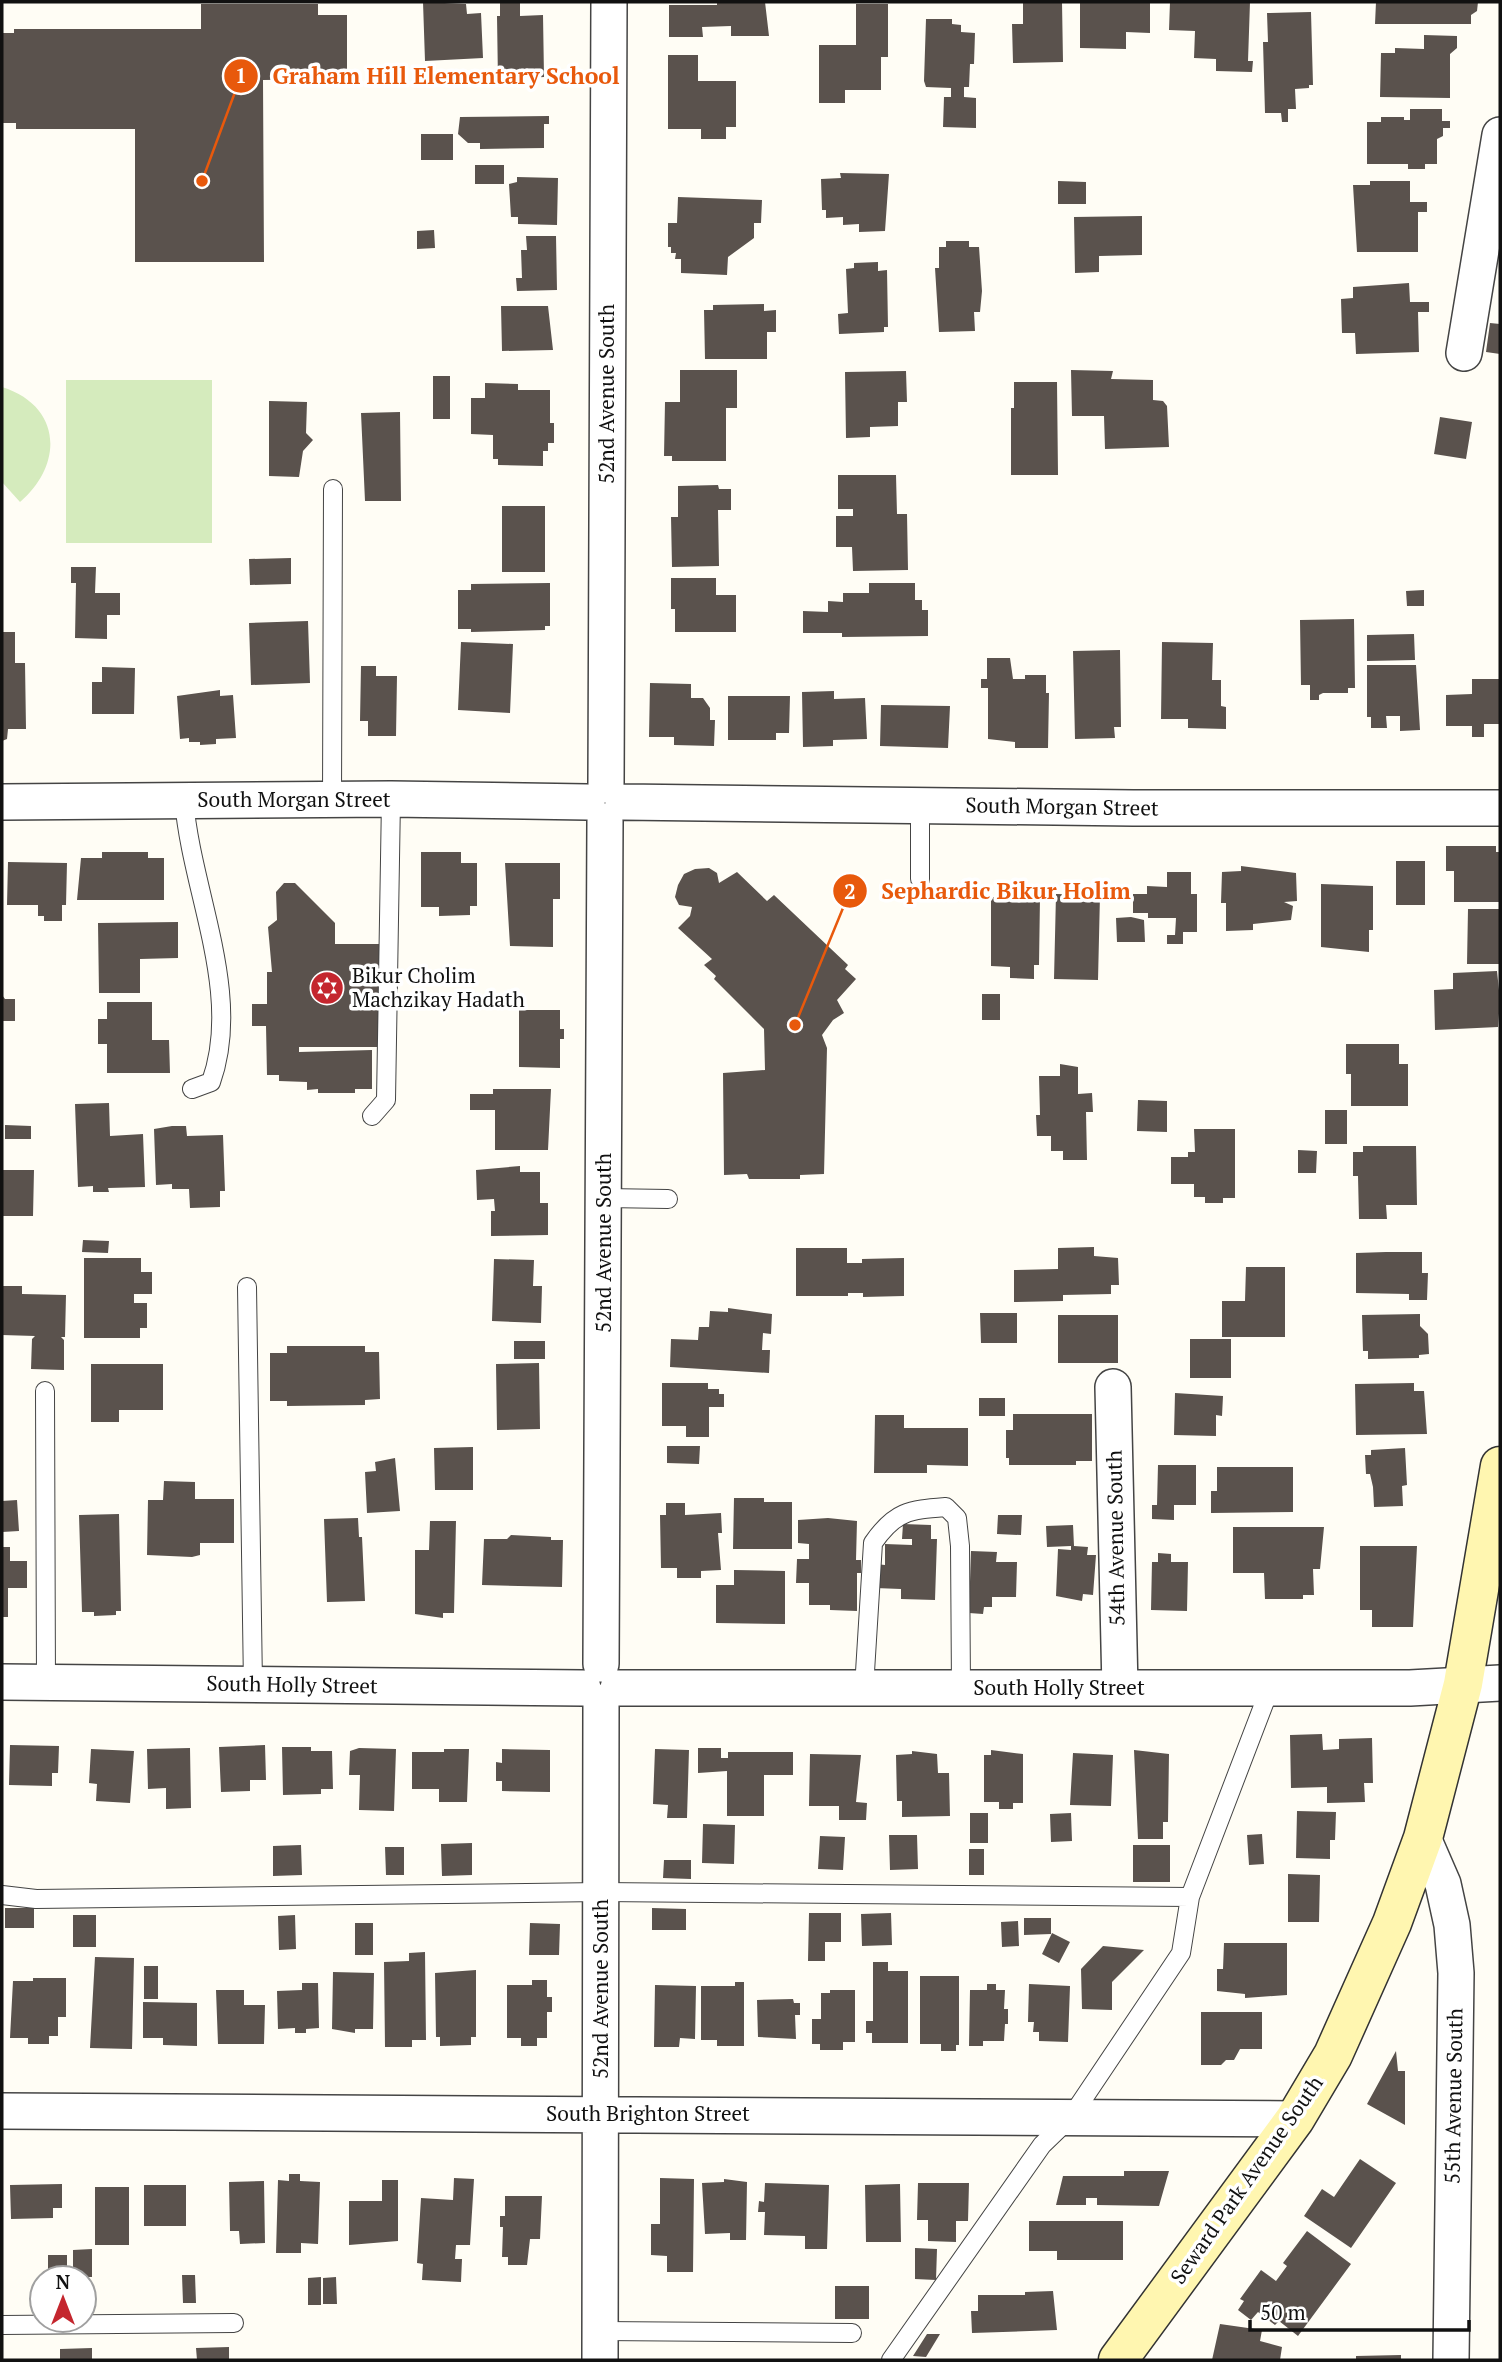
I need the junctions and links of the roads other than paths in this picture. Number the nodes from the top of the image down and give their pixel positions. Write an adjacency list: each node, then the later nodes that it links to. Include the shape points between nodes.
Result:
1 (609, 2): 9 (street, 52nd Avenue South)
2 (1500, 135): 3 (street)
3 (1464, 353)
4 (333, 489): 7 (lane)
5 (391, 799): 7 (street, South Morgan Street); 9 (street, South Morgan Street); 14 (lane, via 386,1100)
6 (184, 800): 7 (street, South Morgan Street); 8 (street, South Morgan Street); 13 (lane, via 219,986 220,1057 211,1082)
7 (332, 800)
8 (2, 802)
9 (605, 803): 10 (street, South Morgan Street); 15 (street, 52nd Avenue South)
10 (920, 806): 11 (street, South Morgan Street); 12 (lane)
11 (1500, 808)
12 (920, 879)
13 (192, 1089)
14 (372, 1116)
15 (605, 1198): 16 (lane); 26 (street, 52nd Avenue South)
16 (668, 1199)
17 (247, 1287): 25 (lane)
18 (1113, 1387): 29 (street, 54th Avenue South)
19 (45, 1391): 22 (lane)
20 (1500, 1466): 24 (main road, Seward Park Avenue South)
21 (2, 1682): 22 (street, South Holly Street)
22 (46, 1682): 25 (street, South Holly Street)
23 (1500, 1683): 24 (street, South Holly Street)
24 (1463, 1684): 30 (street, South Holly Street); 31 (main road, Seward Park Avenue South)
25 (253, 1685): 26 (street, South Holly Street)
26 (601, 1686): 27 (street, South Holly Street); 32 (street, 52nd Avenue South)
27 (864, 1688): 28 (street, South Holly Street); 28 (lane, via 873,1543 908,1510 946,1507 957,1518 960,1546)
28 (961, 1688): 29 (street, South Holly Street)
29 (1119, 1688): 30 (street, South Holly Street)
30 (1270, 1688): 34 (lane)
31 (1423, 1838): 38 (main road, Seward Park Avenue South, via 1392,1923 1333,2055); 45 (street, 55th Avenue South, via 1443,1884 1456,1973)
32 (601, 1892): 33 (lane, via 36,1899); 34 (lane); 36 (street, 52nd Avenue South)
33 (2, 1895)
34 (1190, 1897): 37 (lane, via 1181,1953)
35 (2, 2111): 36 (street, South Brighton Street)
36 (601, 2113): 37 (street, South Brighton Street); 42 (street, 52nd Avenue South)
37 (1071, 2117): 38 (street, South Brighton Street); 43 (lane, via 1042,2145)
38 (1295, 2119): 44 (main road, Seward Park Avenue South)
39 (234, 2323): 40 (lane)
40 (2, 2325)
41 (852, 2333): 42 (lane)
42 (600, 2345)
43 (891, 2360)
44 (1118, 2360)
45 (1451, 2360)

